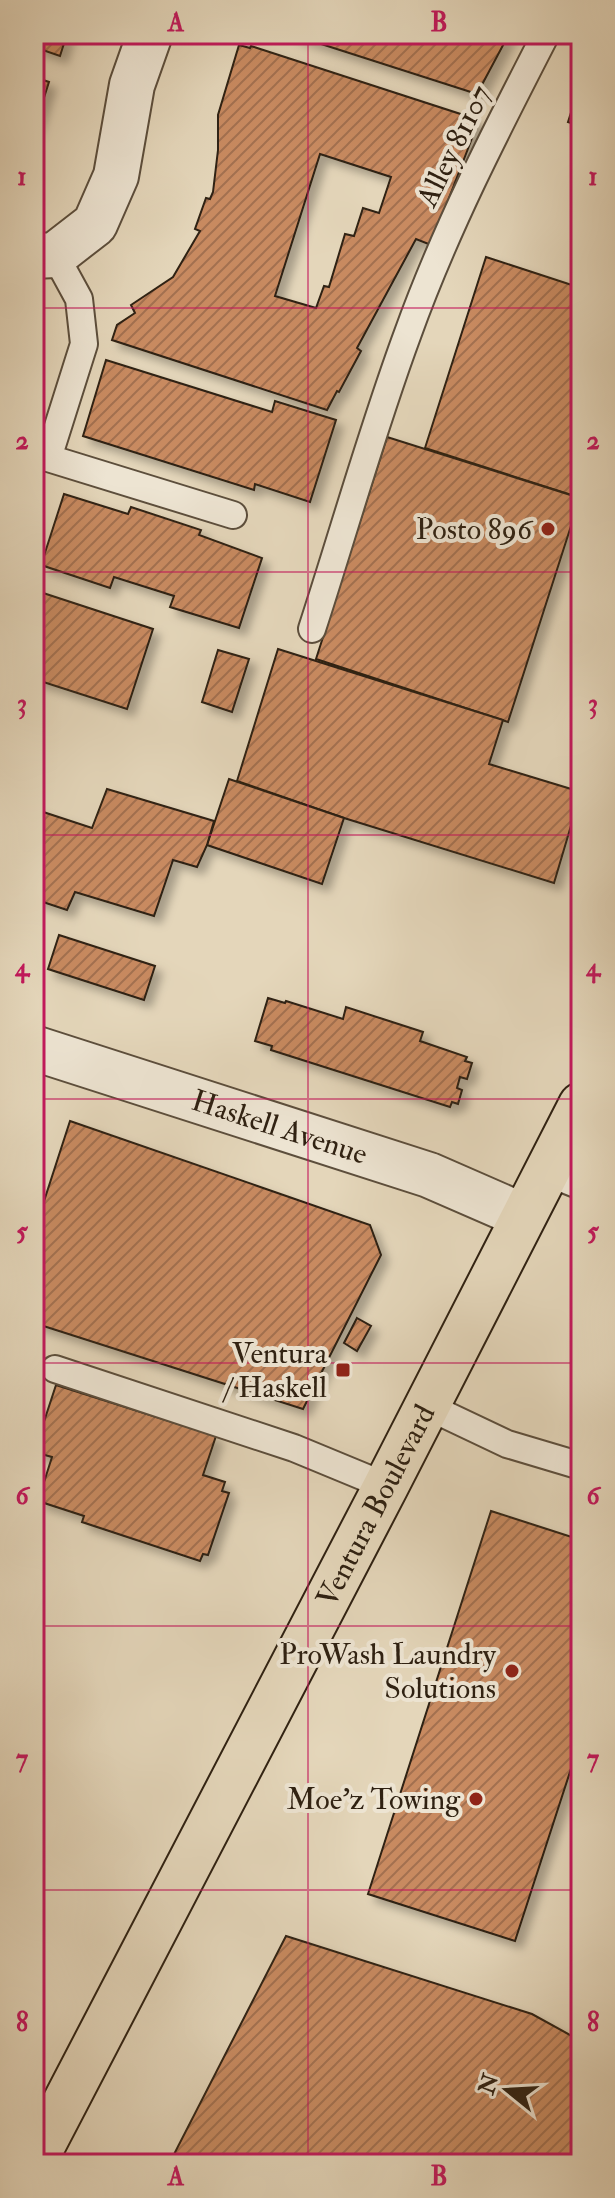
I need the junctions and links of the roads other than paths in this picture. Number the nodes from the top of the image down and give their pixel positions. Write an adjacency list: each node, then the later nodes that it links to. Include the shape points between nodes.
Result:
1 (150, 34): 3 (street, via 132,85 116,176 95,224)
2 (546, 34): 5 (lane, Alley 81107, via 443,244 408,334)
3 (44, 255): 4 (lane, via 79,299 84,344 48,458)
4 (233, 515)
5 (312, 629)
6 (34, 1048): 9 (street, Haskell Avenue, via 429,1175)
7 (581, 1105): 8 (main road, Ventura Boulevard)
8 (563, 1179): 9 (main road, Ventura Boulevard)
9 (523, 1216): 11 (main road, Ventura Boulevard)
10 (55, 1369): 13 (lane, via 294,1448)
11 (427, 1406): 12 (lane, via 507,1444); 13 (main road, Ventura Boulevard)
12 (581, 1466)
13 (386, 1486): 14 (main road, Ventura Boulevard)
14 (34, 2162)

